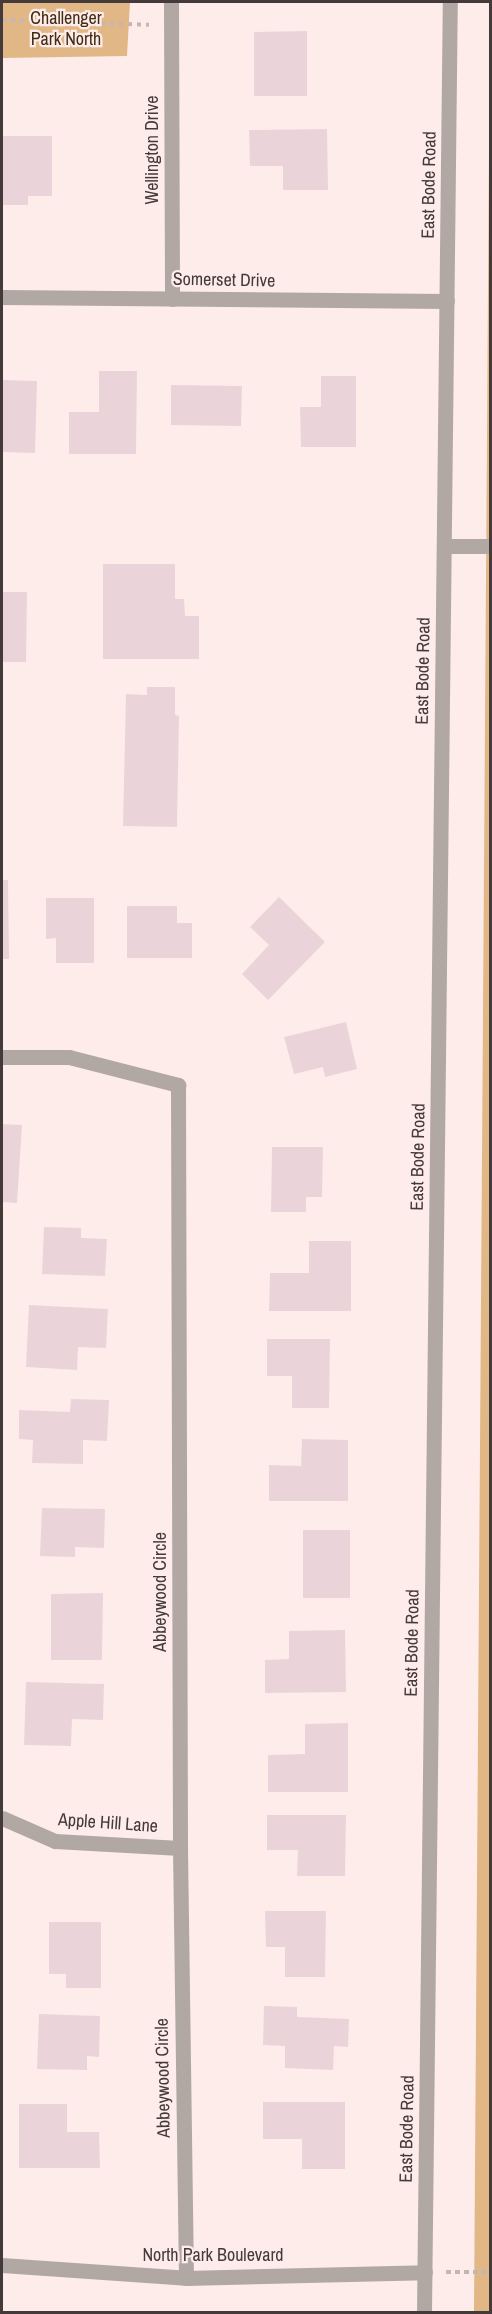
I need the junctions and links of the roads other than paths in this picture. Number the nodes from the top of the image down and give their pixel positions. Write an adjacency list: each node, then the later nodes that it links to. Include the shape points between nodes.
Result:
1 (171, 2): 4 (street, Wellington Drive)
2 (450, 2): 5 (street, East Bode Road)
3 (2, 297): 4 (street, Somerset Drive)
4 (172, 299): 5 (street, Somerset Drive)
5 (447, 301): 6 (street, East Bode Road)
6 (444, 546): 7 (street); 12 (street, East Bode Road)
7 (490, 546)
8 (2, 1057): 10 (street, Abbeywood Circle, via 69,1058 178,1085)
9 (2, 1818): 10 (street, Apple Hill Lane, via 55,1841)
10 (180, 1848): 13 (street, Abbeywood Circle)
11 (2, 2265): 13 (street, North Park Boulevard)
12 (425, 2271): 13 (street, North Park Boulevard); 14 (street, East Bode Road)
13 (186, 2278)
14 (424, 2313)

